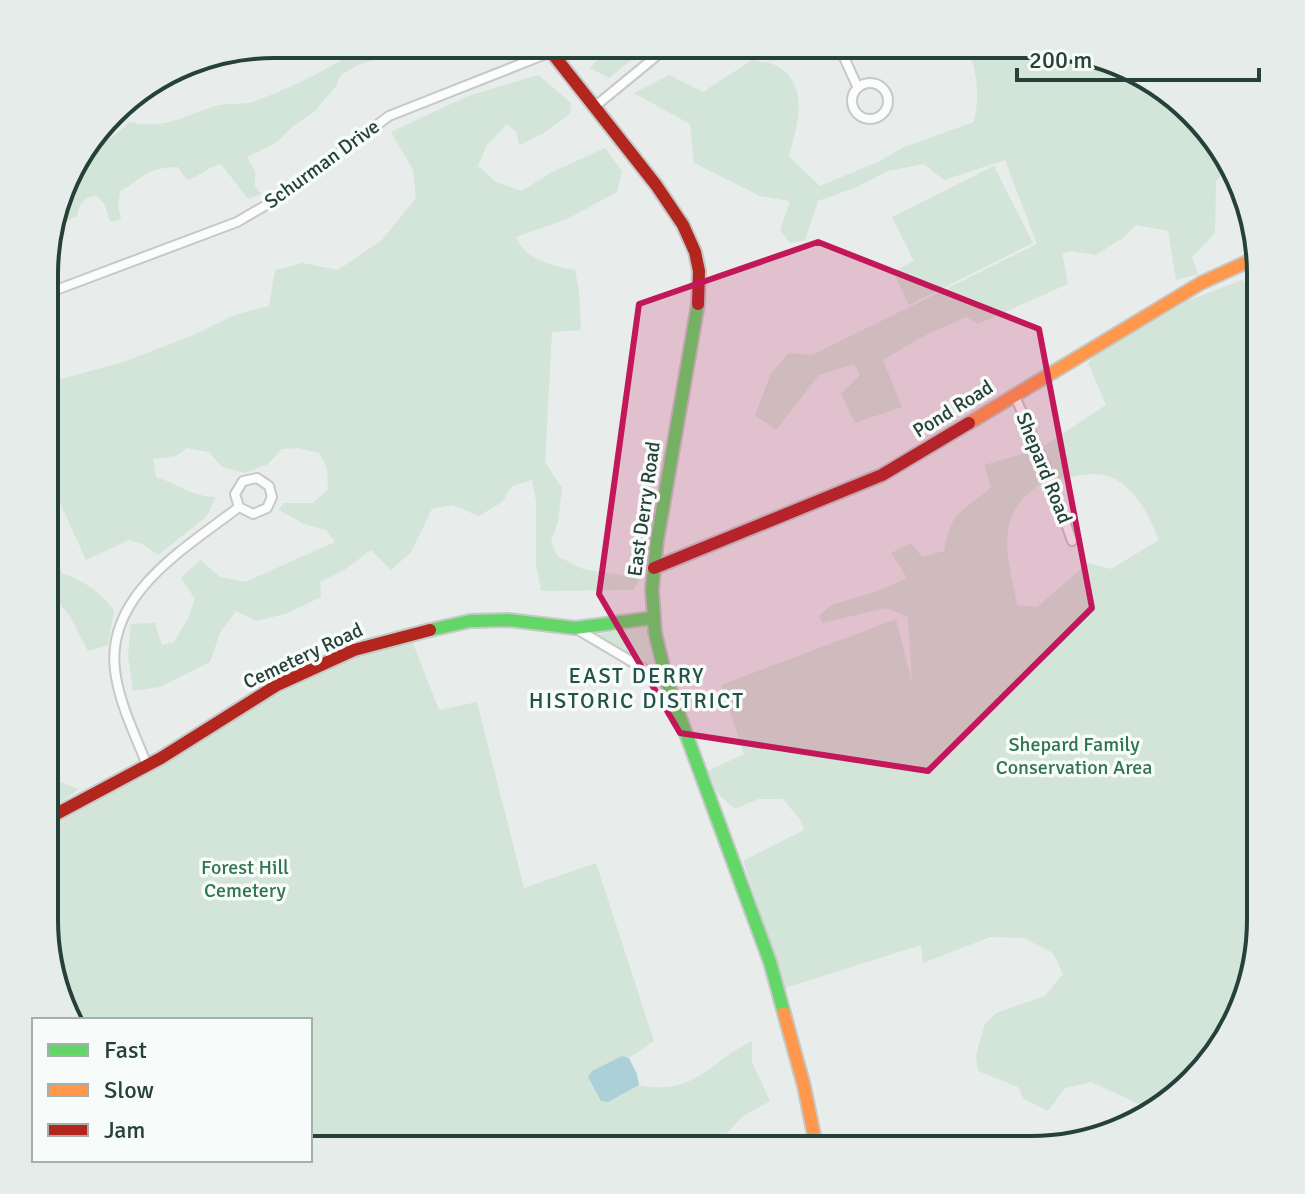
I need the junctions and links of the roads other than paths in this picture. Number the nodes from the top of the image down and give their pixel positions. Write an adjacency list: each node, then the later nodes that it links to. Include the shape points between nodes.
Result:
1 (525, 58): 8 (street, Schurman Drive, via 389,116 280,197 237,222)
2 (556, 58): 6 (street, East Derry Road)
3 (654, 58): 6 (street)
4 (844, 58): 5 (street)
5 (858, 88): 5 (street, via 852,100 856,113 868,120 882,115 888,104 882,88 870,83)
6 (593, 108): 12 (street, East Derry Road, via 678,217 699,271 698,310)
7 (1247, 262): 9 (street, Pond Road, via 1201,283)
8 (58, 289)
9 (1014, 394): 11 (street, Shepard Road); 12 (street, Pond Road, via 870,481)
10 (239, 507): 10 (street, via 253,514 264,511 271,501 269,486 257,478 243,481 235,494); 16 (street, via 140,589 120,622 116,678)
11 (1072, 541)
12 (654, 568): 13 (street, East Derry Road)
13 (653, 618): 14 (street, Cemetery Road); 15 (street, East Derry Road)
14 (575, 628): 15 (street); 16 (street, Cemetery Road, via 470,621 354,650 266,691)
15 (667, 682): 18 (street, East Derry Road, via 770,962)
16 (147, 765): 17 (street, Cemetery Road)
17 (58, 813)
18 (814, 1136)

